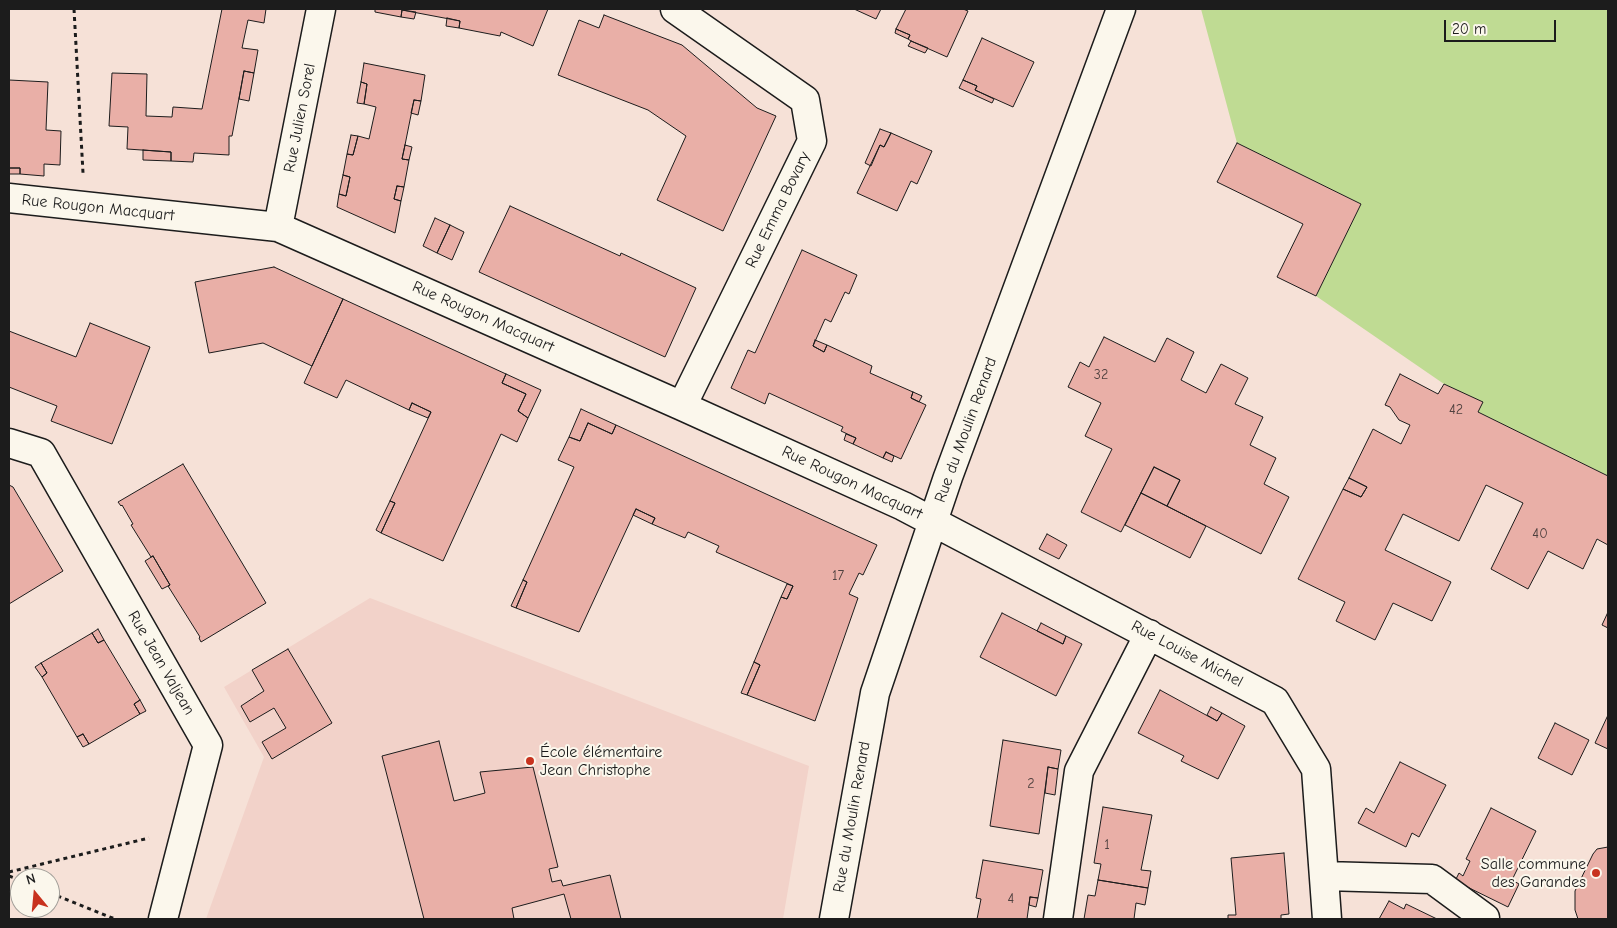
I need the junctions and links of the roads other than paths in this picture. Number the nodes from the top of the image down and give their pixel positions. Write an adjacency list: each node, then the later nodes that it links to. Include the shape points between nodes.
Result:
1 (320, 9): 5 (street, Rue Julien Sorel)
2 (675, 9): 6 (street, Rue Emma Bovary, via 805,100 812,141)
3 (1121, 9): 8 (street, Rue du Moulin Renard)
4 (9, 198): 5 (street, Rue Rougon Macquart)
5 (278, 227): 6 (street, Rue Rougon Macquart)
6 (682, 406): 8 (street, Rue Rougon Macquart)
7 (9, 443): 12 (street, Rue Jean Valjean, via 41,453 208,745)
8 (934, 521): 9 (street, Rue Louise Michel); 13 (street, Rue du Moulin Renard, via 875,693)
9 (1149, 634): 10 (street, Rue Louise Michel, via 1275,701 1316,769); 14 (street, via 1079,771)
10 (1324, 876): 11 (street, via 1432,879); 15 (street, Rue Louise Michel)
11 (1485, 918)
12 (163, 919)
13 (834, 919)
14 (1058, 919)
15 (1326, 919)

